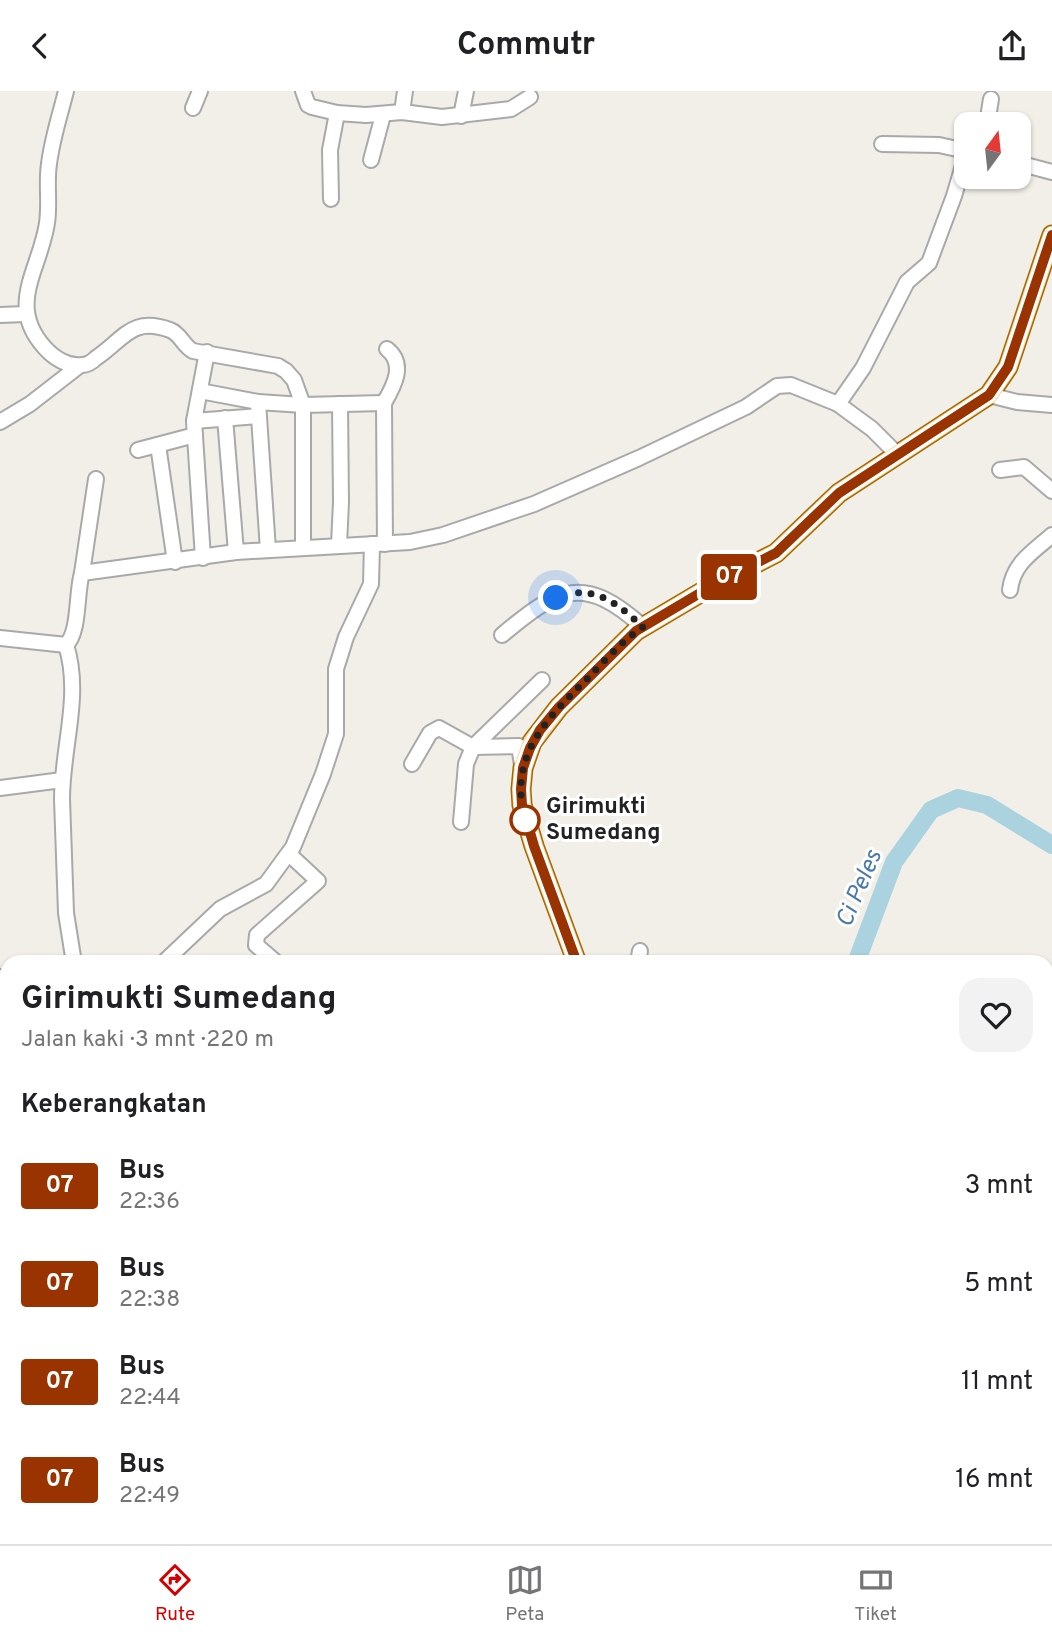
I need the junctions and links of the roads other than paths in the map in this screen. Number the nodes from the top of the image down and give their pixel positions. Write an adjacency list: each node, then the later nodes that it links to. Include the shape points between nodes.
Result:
1 (66, 91): 22 (street, via 48,164 45,234)
2 (200, 91): 8 (street)
3 (303, 91): 11 (street, via 308,105)
4 (405, 91): 9 (street)
5 (466, 91): 13 (street)
6 (530, 97): 13 (street, via 511,109)
7 (991, 99): 10 (street)
8 (193, 109)
9 (402, 112): 12 (street); 13 (street)
10 (989, 112)
11 (337, 113): 12 (street); 20 (street, via 330,150)
12 (383, 115): 16 (street)
13 (461, 116)
14 (882, 144): 15 (street)
15 (954, 149)
16 (371, 160)
17 (1031, 166): 18 (street)
18 (1052, 172)
19 (956, 189): 31 (street, via 929,263 907,282 874,350)
20 (331, 199)
21 (1052, 236): 28 (main road, via 1008,367)
22 (25, 314): 23 (street); 26 (street, via 49,353)
23 (0, 315)
24 (387, 349): 29 (street, via 395,356 397,378)
25 (207, 352): 26 (street, via 188,349 174,331 145,325 133,328 88,364); 27 (street); 32 (street, via 278,366 294,380)
26 (79, 366): 36 (street)
27 (200, 391): 34 (street); 37 (street)
28 (989, 395): 33 (street); 40 (main road)
29 (384, 403): 30 (street); 45 (street)
30 (340, 404): 32 (street); 46 (street)
31 (838, 404): 40 (street); 45 (street, via 780,384 746,407 534,504 443,535)
32 (303, 405): 34 (street); 47 (street)
33 (1052, 405)
34 (258, 409): 35 (street); 48 (street)
35 (225, 418): 37 (street); 49 (street)
36 (0, 422)
37 (195, 428): 38 (street); 50 (street)
38 (158, 445): 39 (street); 51 (street)
39 (138, 450)
40 (897, 454): 54 (main road, via 834,497 776,553)
41 (1000, 470): 43 (street, via 1023,466)
42 (96, 479): 52 (street)
43 (1052, 491)
44 (1052, 535): 53 (street, via 1020,562)
45 (379, 544): 46 (street); 65 (street, via 371,584 346,637 337,669 336,734)
46 (339, 545): 47 (street)
47 (303, 547): 48 (street)
48 (268, 550): 49 (street)
49 (236, 552): 50 (street)
50 (204, 558): 51 (street)
51 (175, 562): 52 (street)
52 (82, 573): 57 (street, via 73,636)
53 (1010, 590)
54 (643, 627): 55 (street, via 611,601 576,592 547,602); 61 (main road, via 549,718 532,742)
55 (502, 635)
56 (0, 638): 57 (street)
57 (66, 645): 62 (street, via 74,688)
58 (542, 680): 59 (street)
59 (473, 747): 60 (street, via 434,729); 61 (street, via 519,745); 64 (street, via 466,764)
60 (412, 764)
61 (523, 768): 69 (main road, via 525,820)
62 (62, 780): 63 (street); 66 (street, via 66,913)
63 (0, 788)
64 (461, 822)
65 (289, 854): 67 (street, via 266,884 220,909); 68 (street, via 318,881 257,935 256,945)
66 (73, 955)
67 (171, 955)
68 (268, 955)
69 (574, 955)

